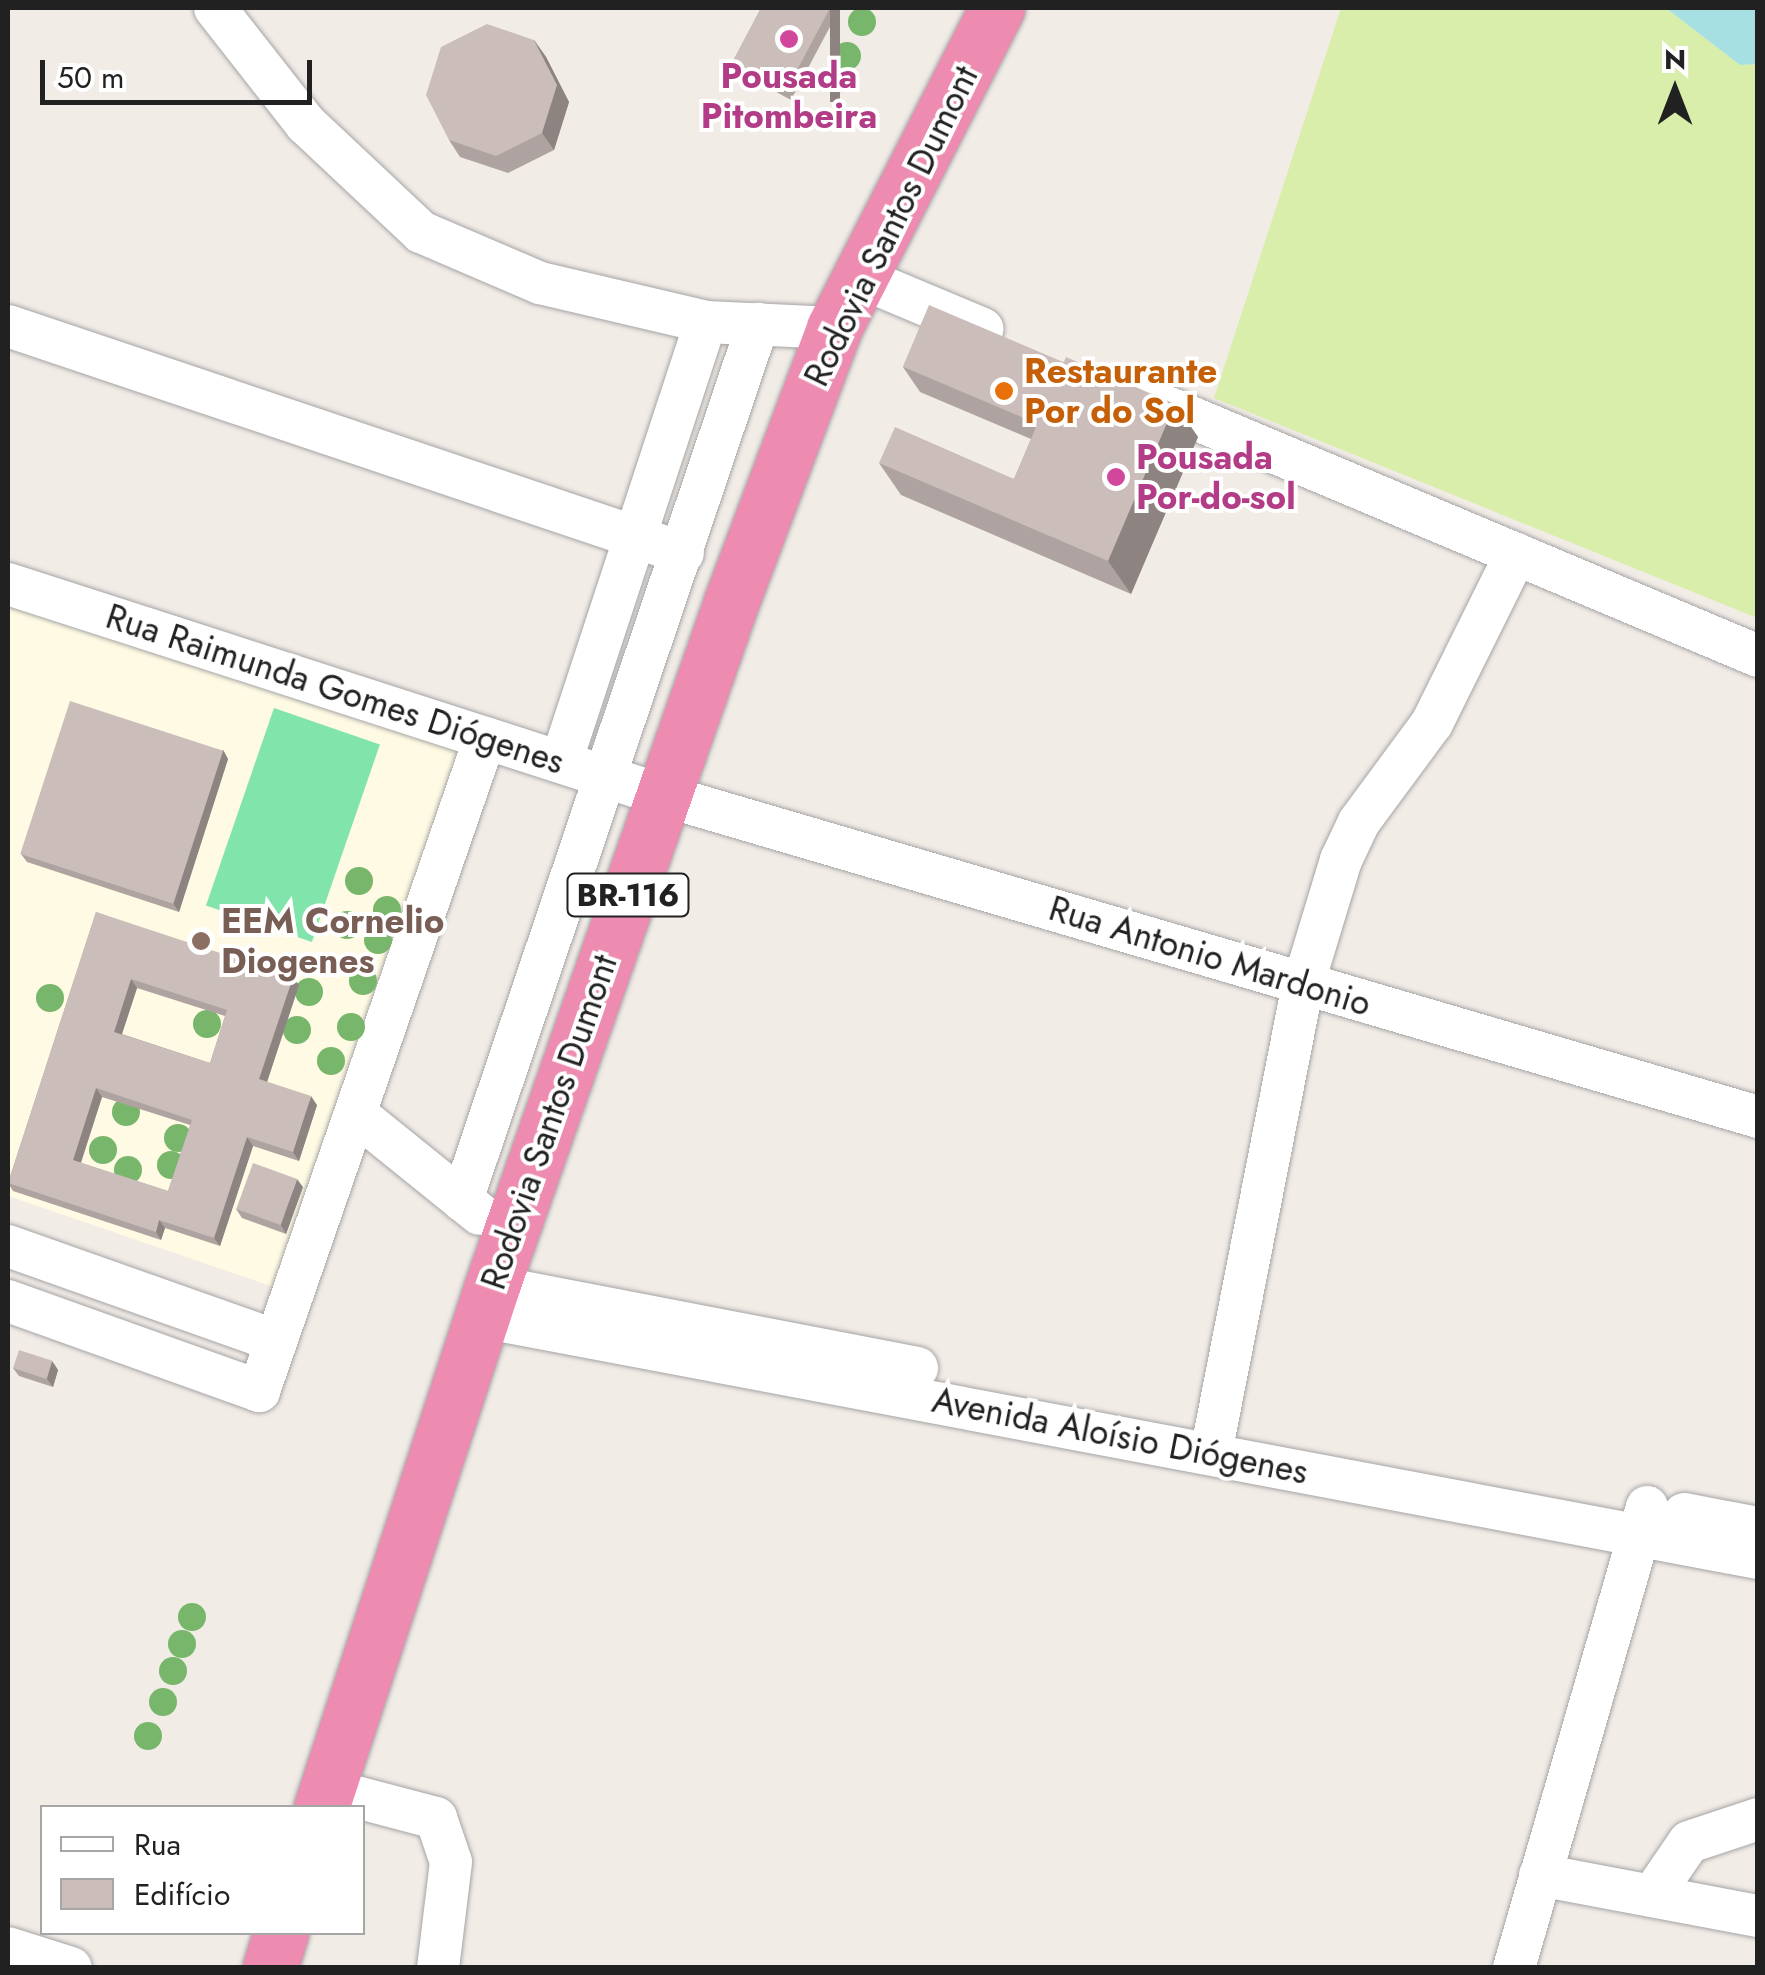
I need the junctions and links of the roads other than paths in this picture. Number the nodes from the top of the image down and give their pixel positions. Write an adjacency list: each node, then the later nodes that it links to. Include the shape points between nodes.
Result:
1 (215, 8): 4 (street, via 306,124 421,232 540,283)
2 (994, 10): 3 (highway, Rodovia Santos Dumont / BR-116)
3 (858, 277): 7 (highway, Rodovia Santos Dumont / BR-116); 8 (street)
4 (706, 322): 5 (street); 10 (street)
5 (758, 324): 7 (street); 11 (street)
6 (8, 326): 10 (street)
7 (834, 328): 18 (highway, Rodovia Santos Dumont / BR-116)
8 (1023, 346)
9 (1096, 377): 12 (street)
10 (635, 536): 11 (street); 16 (street)
11 (683, 552): 17 (street)
12 (1516, 554): 14 (street); 19 (street, via 1432,723 1359,822)
13 (8, 584): 15 (street, Rua Raimunda Gomes Diógenes)
14 (1758, 656)
15 (484, 738): 16 (street, Rua Raimunda Gomes Diógenes); 20 (street)
16 (561, 762): 17 (street, Rua Raimunda Gomes Diógenes)
17 (610, 778): 18 (street, Rua Raimunda Gomes Diógenes); 22 (street)
18 (662, 795): 19 (street, Rua Antonio Mardonio, via 1118,924); 24 (highway, Rodovia Santos Dumont / BR-116)
19 (1302, 985): 21 (street, Rua Antonio Mardonio); 27 (street)
20 (356, 1114): 22 (street); 26 (street)
21 (1758, 1118)
22 (462, 1200): 24 (street)
23 (8, 1246): 26 (street)
24 (494, 1280): 27 (street, Avenida Aloísio Diógenes); 31 (highway, Rodovia Santos Dumont / BR-116)
25 (8, 1301): 26 (street, via 259,1391)
26 (274, 1340)
27 (1213, 1440): 28 (street, Avenida Aloísio Diógenes)
28 (1644, 1520): 29 (street, Avenida Aloísio Diógenes); 30 (street, Avenida Aloísio Diógenes); 35 (street)
29 (1758, 1528)
30 (1758, 1558)
31 (324, 1798): 32 (street)
32 (363, 1805)
33 (365, 1805): 42 (street, via 436,1818 451,1862)
34 (1758, 1819): 36 (street, via 1688,1842)
35 (1540, 1875): 36 (street); 43 (street)
36 (1652, 1896): 37 (street)
37 (1758, 1916)
38 (280, 1935): 41 (highway)
39 (8, 1948): 40 (street)
40 (71, 1968)
41 (270, 1968)
42 (438, 1968)
43 (1514, 1968)

